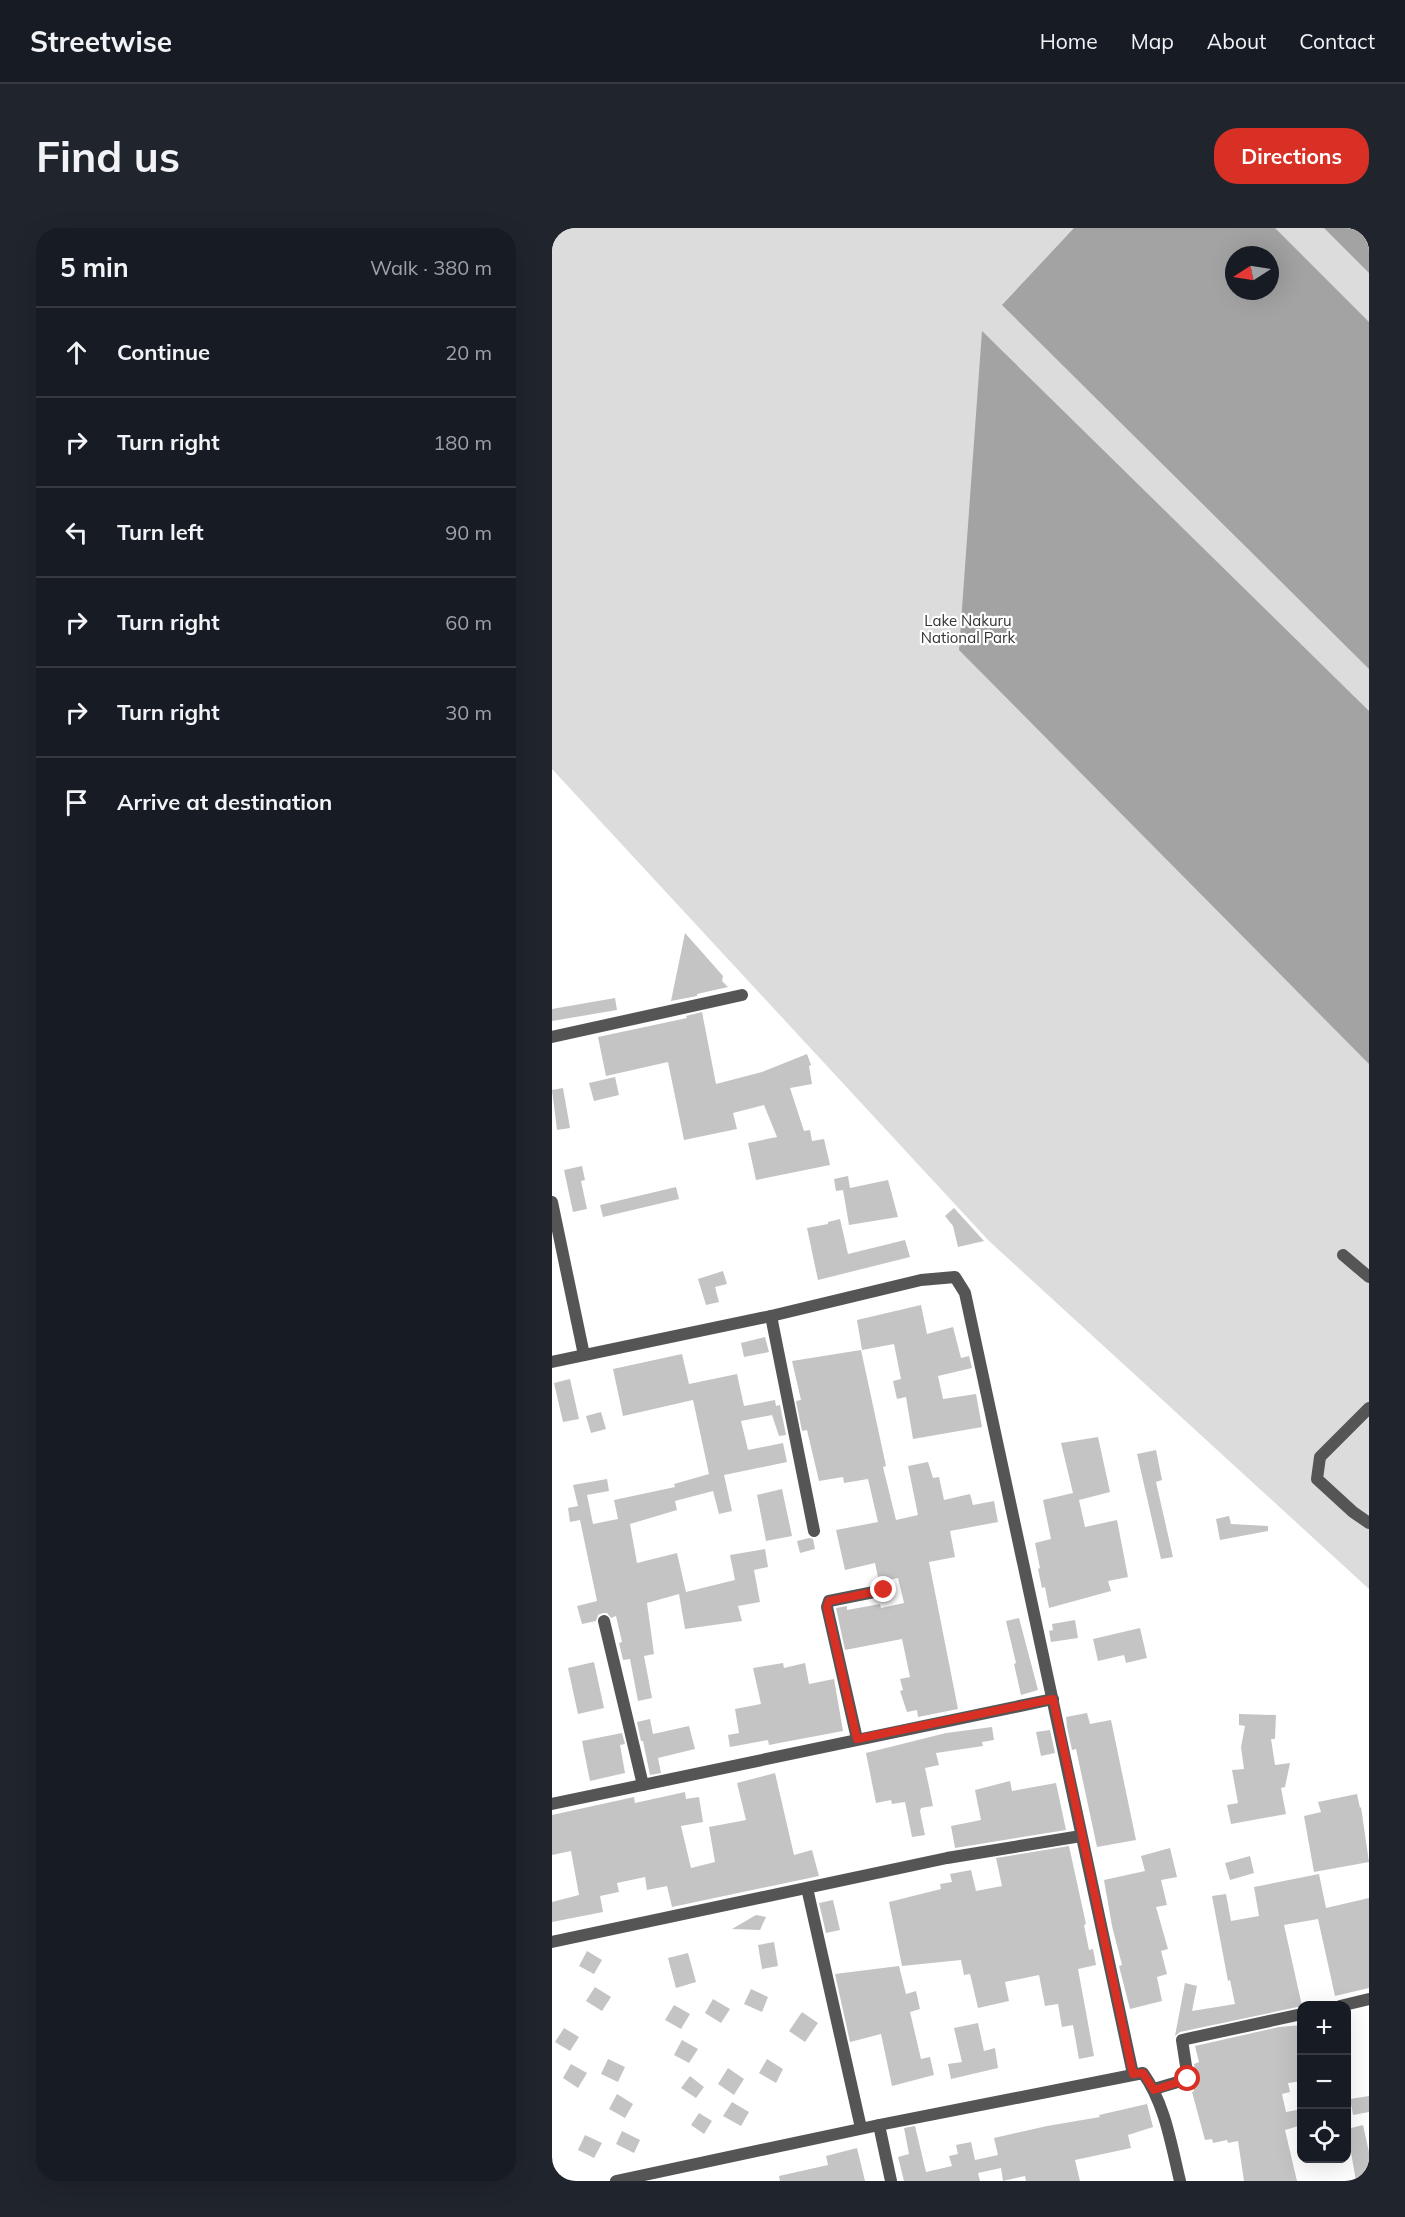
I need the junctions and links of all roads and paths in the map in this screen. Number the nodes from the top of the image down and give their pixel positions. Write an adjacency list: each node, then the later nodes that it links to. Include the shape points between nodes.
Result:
1 (742, 996): 2 (street)
2 (552, 1036)
3 (552, 1202): 7 (street)
4 (1343, 1255): 5 (street)
5 (1369, 1277)
6 (771, 1316): 7 (street); 11 (street); 14 (street, via 921,1280 955,1277 965,1293)
7 (584, 1355): 8 (street)
8 (552, 1362)
9 (1369, 1408): 10 (street, via 1320,1457 1317,1479)
10 (1369, 1523)
11 (814, 1531)
12 (884, 1590): 15 (street, via 829,1601 827,1607)
13 (604, 1621): 16 (street)
14 (1053, 1699): 15 (street); 18 (street)
15 (857, 1739): 16 (street)
16 (644, 1785): 17 (street)
17 (552, 1804)
18 (1082, 1836): 19 (street, via 947,1858); 24 (street)
19 (807, 1888): 20 (street); 27 (street)
20 (552, 1941)
21 (1369, 1999): 22 (street)
22 (1351, 2003)
23 (1297, 2015): 25 (street, via 1182,2040 1188,2079)
24 (1133, 2074): 25 (street, via 1143,2073); 26 (street)
25 (1154, 2090): 30 (street, via 1170,2136)
26 (879, 2125): 27 (street); 29 (street)
27 (861, 2128): 28 (street)
28 (616, 2181)
29 (891, 2181)
30 (1179, 2181)

